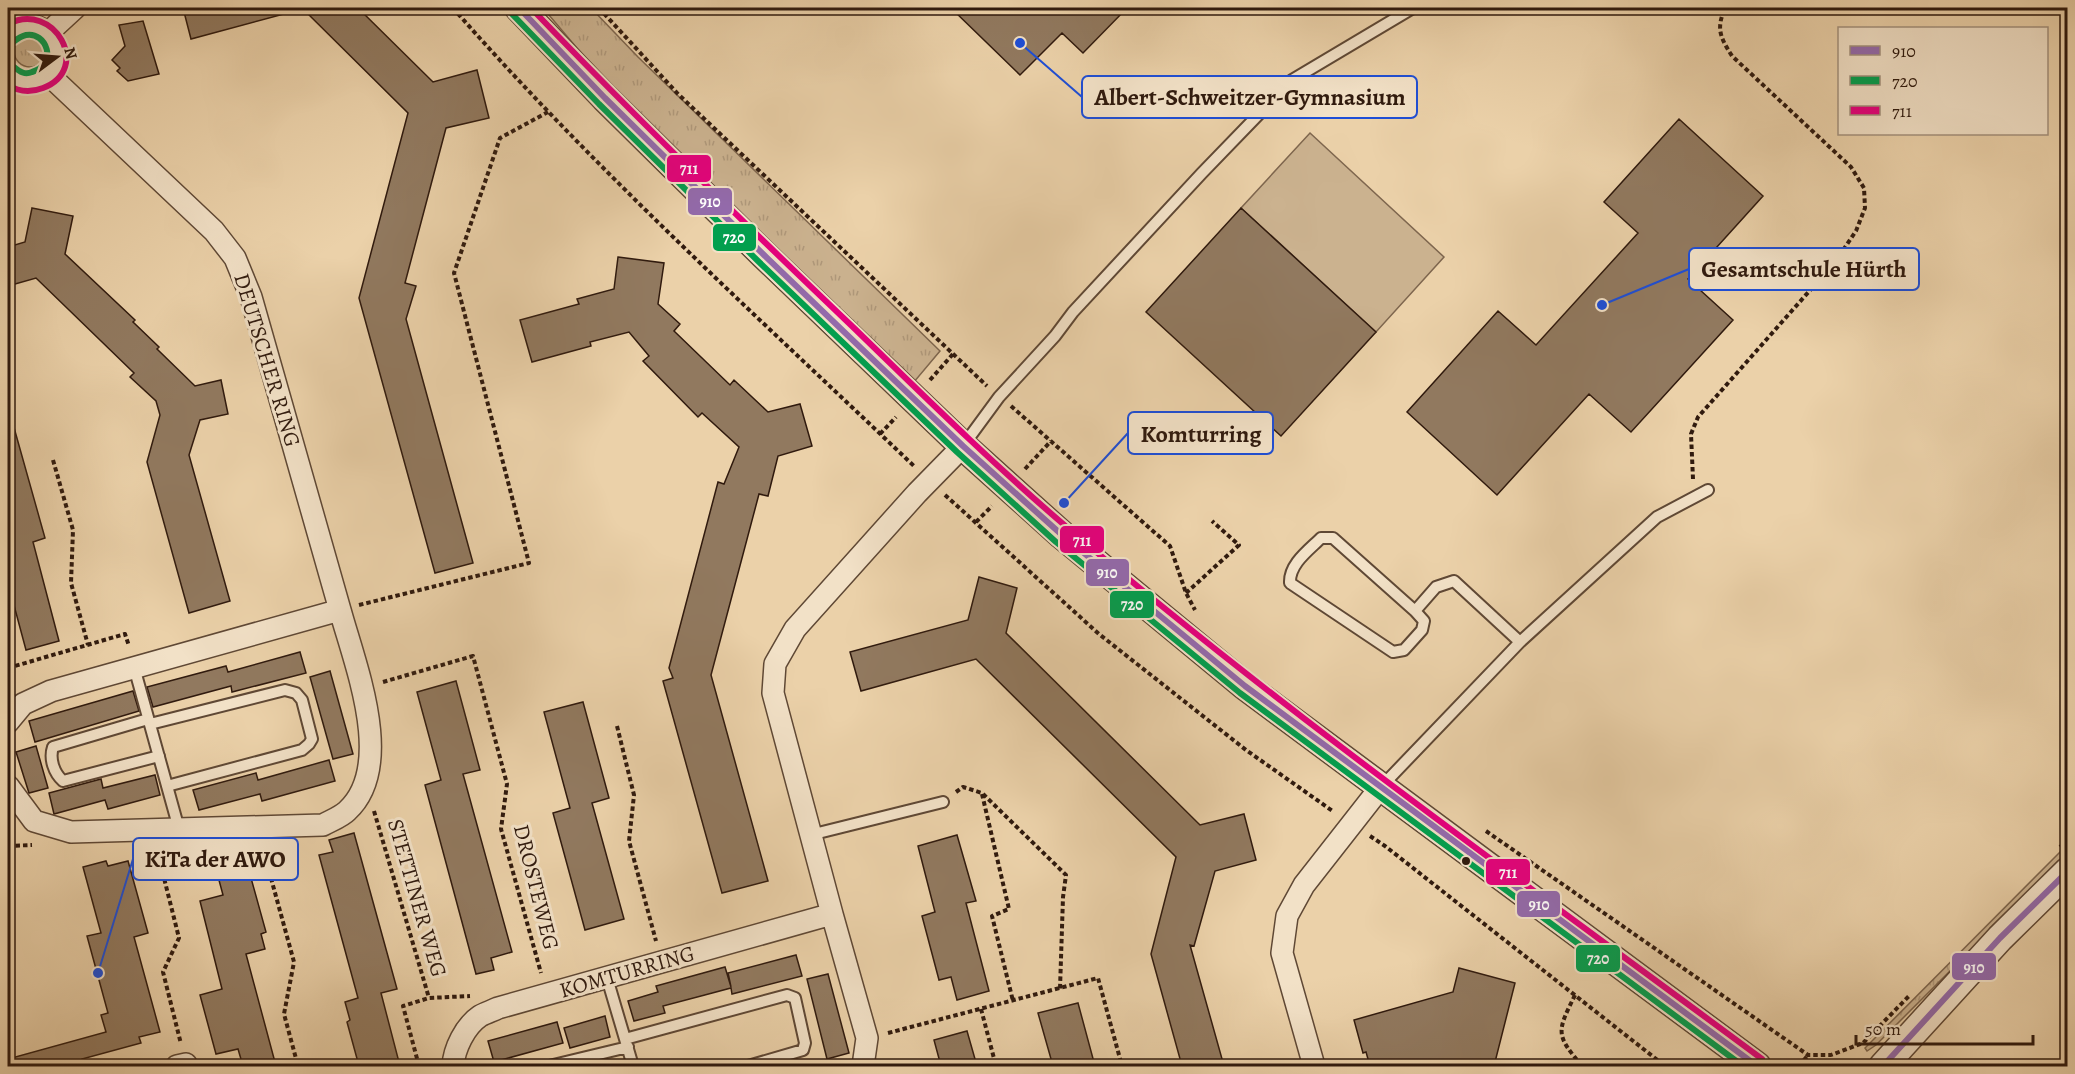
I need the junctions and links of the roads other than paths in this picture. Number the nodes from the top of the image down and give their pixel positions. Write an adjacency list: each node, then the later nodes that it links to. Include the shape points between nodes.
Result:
1 (75, 8): 5 (street)
2 (519, 8): 8 (street, via 604,98)
3 (1413, 8): 8 (lane, via 1292,80 1157,220 999,397)
4 (8, 31): 5 (street, via 29,24)
5 (49, 32): 6 (street, via 58,52 57,63)
6 (49, 75): 7 (street, via 27,83); 10 (street, DEUTSCHER RING, via 214,231 235,258 251,297)
7 (8, 76)
8 (963, 446): 19 (street, via 1062,535 1245,686); 22 (street, via 795,629 775,664 773,693)
9 (1708, 490): 12 (lane, via 1657,517)
10 (340, 610): 13 (street); 21 (street, DEUTSCHER RING, via 372,741 361,795 346,813 323,825)
11 (1415, 611): 11 (lane, via 1424,621 1422,630 1404,650 1393,652 1290,583 1290,577 1293,568 1321,538 1333,538); 12 (lane, via 1436,587 1454,580)
12 (1520, 642): 19 (lane)
13 (134, 667): 14 (street, via 51,691 22,704); 15 (lane)
14 (8, 722)
15 (149, 722): 16 (lane); 16 (lane, via 53,747 50,755 56,775 63,781); 18 (lane, via 285,690 302,700 312,739 302,750)
16 (159, 756): 18 (lane)
17 (8, 786): 21 (street, DEUTSCHER RING, via 34,821 71,832)
18 (167, 786): 21 (lane)
19 (1380, 788): 32 (street, via 1304,885 1287,916 1282,953); 33 (street)
20 (943, 802): 22 (lane)
21 (179, 829)
22 (810, 835): 24 (street)
23 (2067, 871): 34 (street)
24 (832, 914): 25 (street, KOMTURRING); 31 (street, via 867,1038)
25 (607, 978): 26 (lane); 27 (street, KOMTURRING, via 478,1017 465,1032)
26 (626, 1043): 28 (lane); 29 (lane); 30 (lane, via 788,994 795,998 805,1042 803,1050)
27 (453, 1066)
28 (549, 1066)
29 (633, 1066)
30 (748, 1066)
31 (863, 1066)
32 (1314, 1066)
33 (1757, 1066)
34 (1883, 1066)

